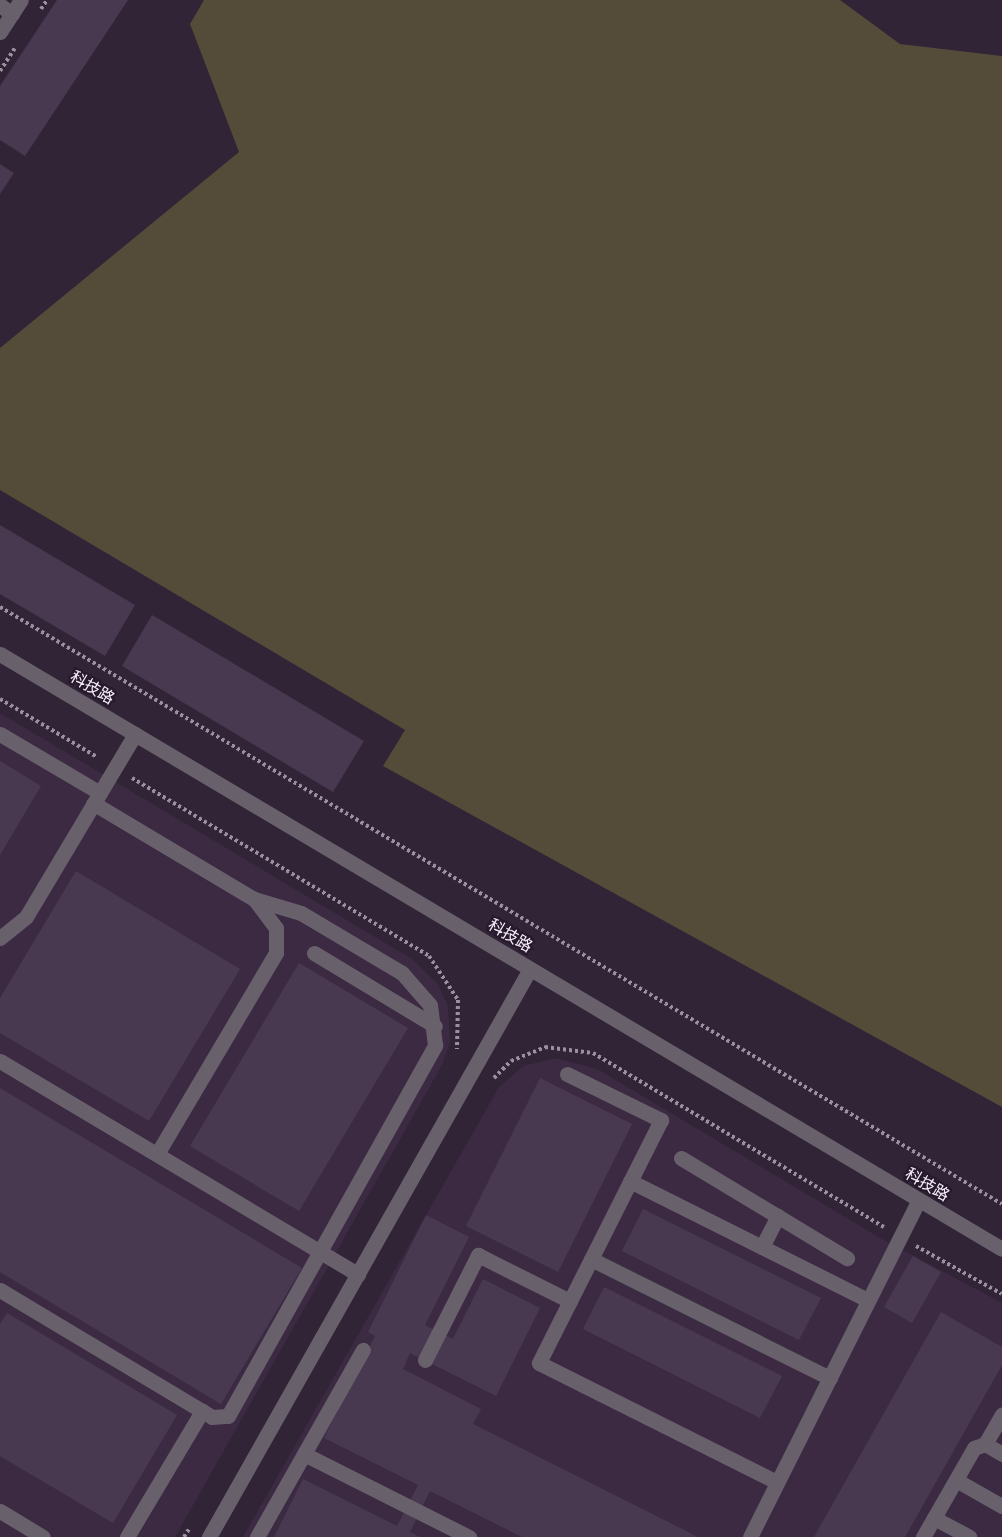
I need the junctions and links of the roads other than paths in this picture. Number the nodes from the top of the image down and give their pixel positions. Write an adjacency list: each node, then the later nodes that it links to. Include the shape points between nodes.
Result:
1 (21, 0): 2 (street)
2 (6, 9): 3 (street)
3 (0, 32)
4 (0, 654): 6 (street, 科技路)
5 (0, 734): 7 (street)
6 (135, 734): 7 (street); 11 (street, 科技路)
7 (96, 798): 8 (street); 9 (street, via 26,917)
8 (254, 899): 12 (street, via 301,913 402,974 425,996); 15 (street, via 272,917 276,953)
9 (0, 938)
10 (314, 953): 12 (street)
11 (530, 969): 18 (street, 科技路); 25 (street)
12 (435, 1026): 22 (street, via 428,1065)
13 (0, 1060): 15 (street)
14 (567, 1074): 17 (street, via 661,1120)
15 (157, 1154): 22 (street)
16 (681, 1158): 19 (street)
17 (630, 1181): 20 (street); 23 (street)
18 (918, 1201): 21 (street, 科技路); 27 (street)
19 (777, 1216): 20 (street); 24 (street)
20 (762, 1247): 27 (street)
21 (1002, 1249)
22 (322, 1252): 25 (street); 32 (street, via 232,1412 218,1418)
23 (591, 1258): 28 (street); 31 (street)
24 (847, 1258)
25 (358, 1274): 44 (street)
26 (0, 1290): 32 (street)
27 (868, 1300): 31 (street)
28 (570, 1301): 30 (street, via 478,1255); 38 (street, via 539,1363)
29 (363, 1350): 35 (street)
30 (425, 1360)
31 (830, 1378): 38 (street)
32 (202, 1411): 43 (street)
33 (1002, 1414): 34 (street)
34 (985, 1444): 36 (street); 37 (street, via 974,1448)
35 (304, 1454): 45 (street); 46 (street)
36 (1002, 1454)
37 (956, 1480): 39 (street); 41 (street)
38 (777, 1482): 47 (street)
39 (1002, 1506)
40 (0, 1511): 42 (street)
41 (934, 1518): 48 (street); 49 (street)
42 (44, 1537)
43 (127, 1537)
44 (209, 1537)
45 (257, 1537)
46 (468, 1537)
47 (750, 1537)
48 (923, 1537)
49 (969, 1537)

